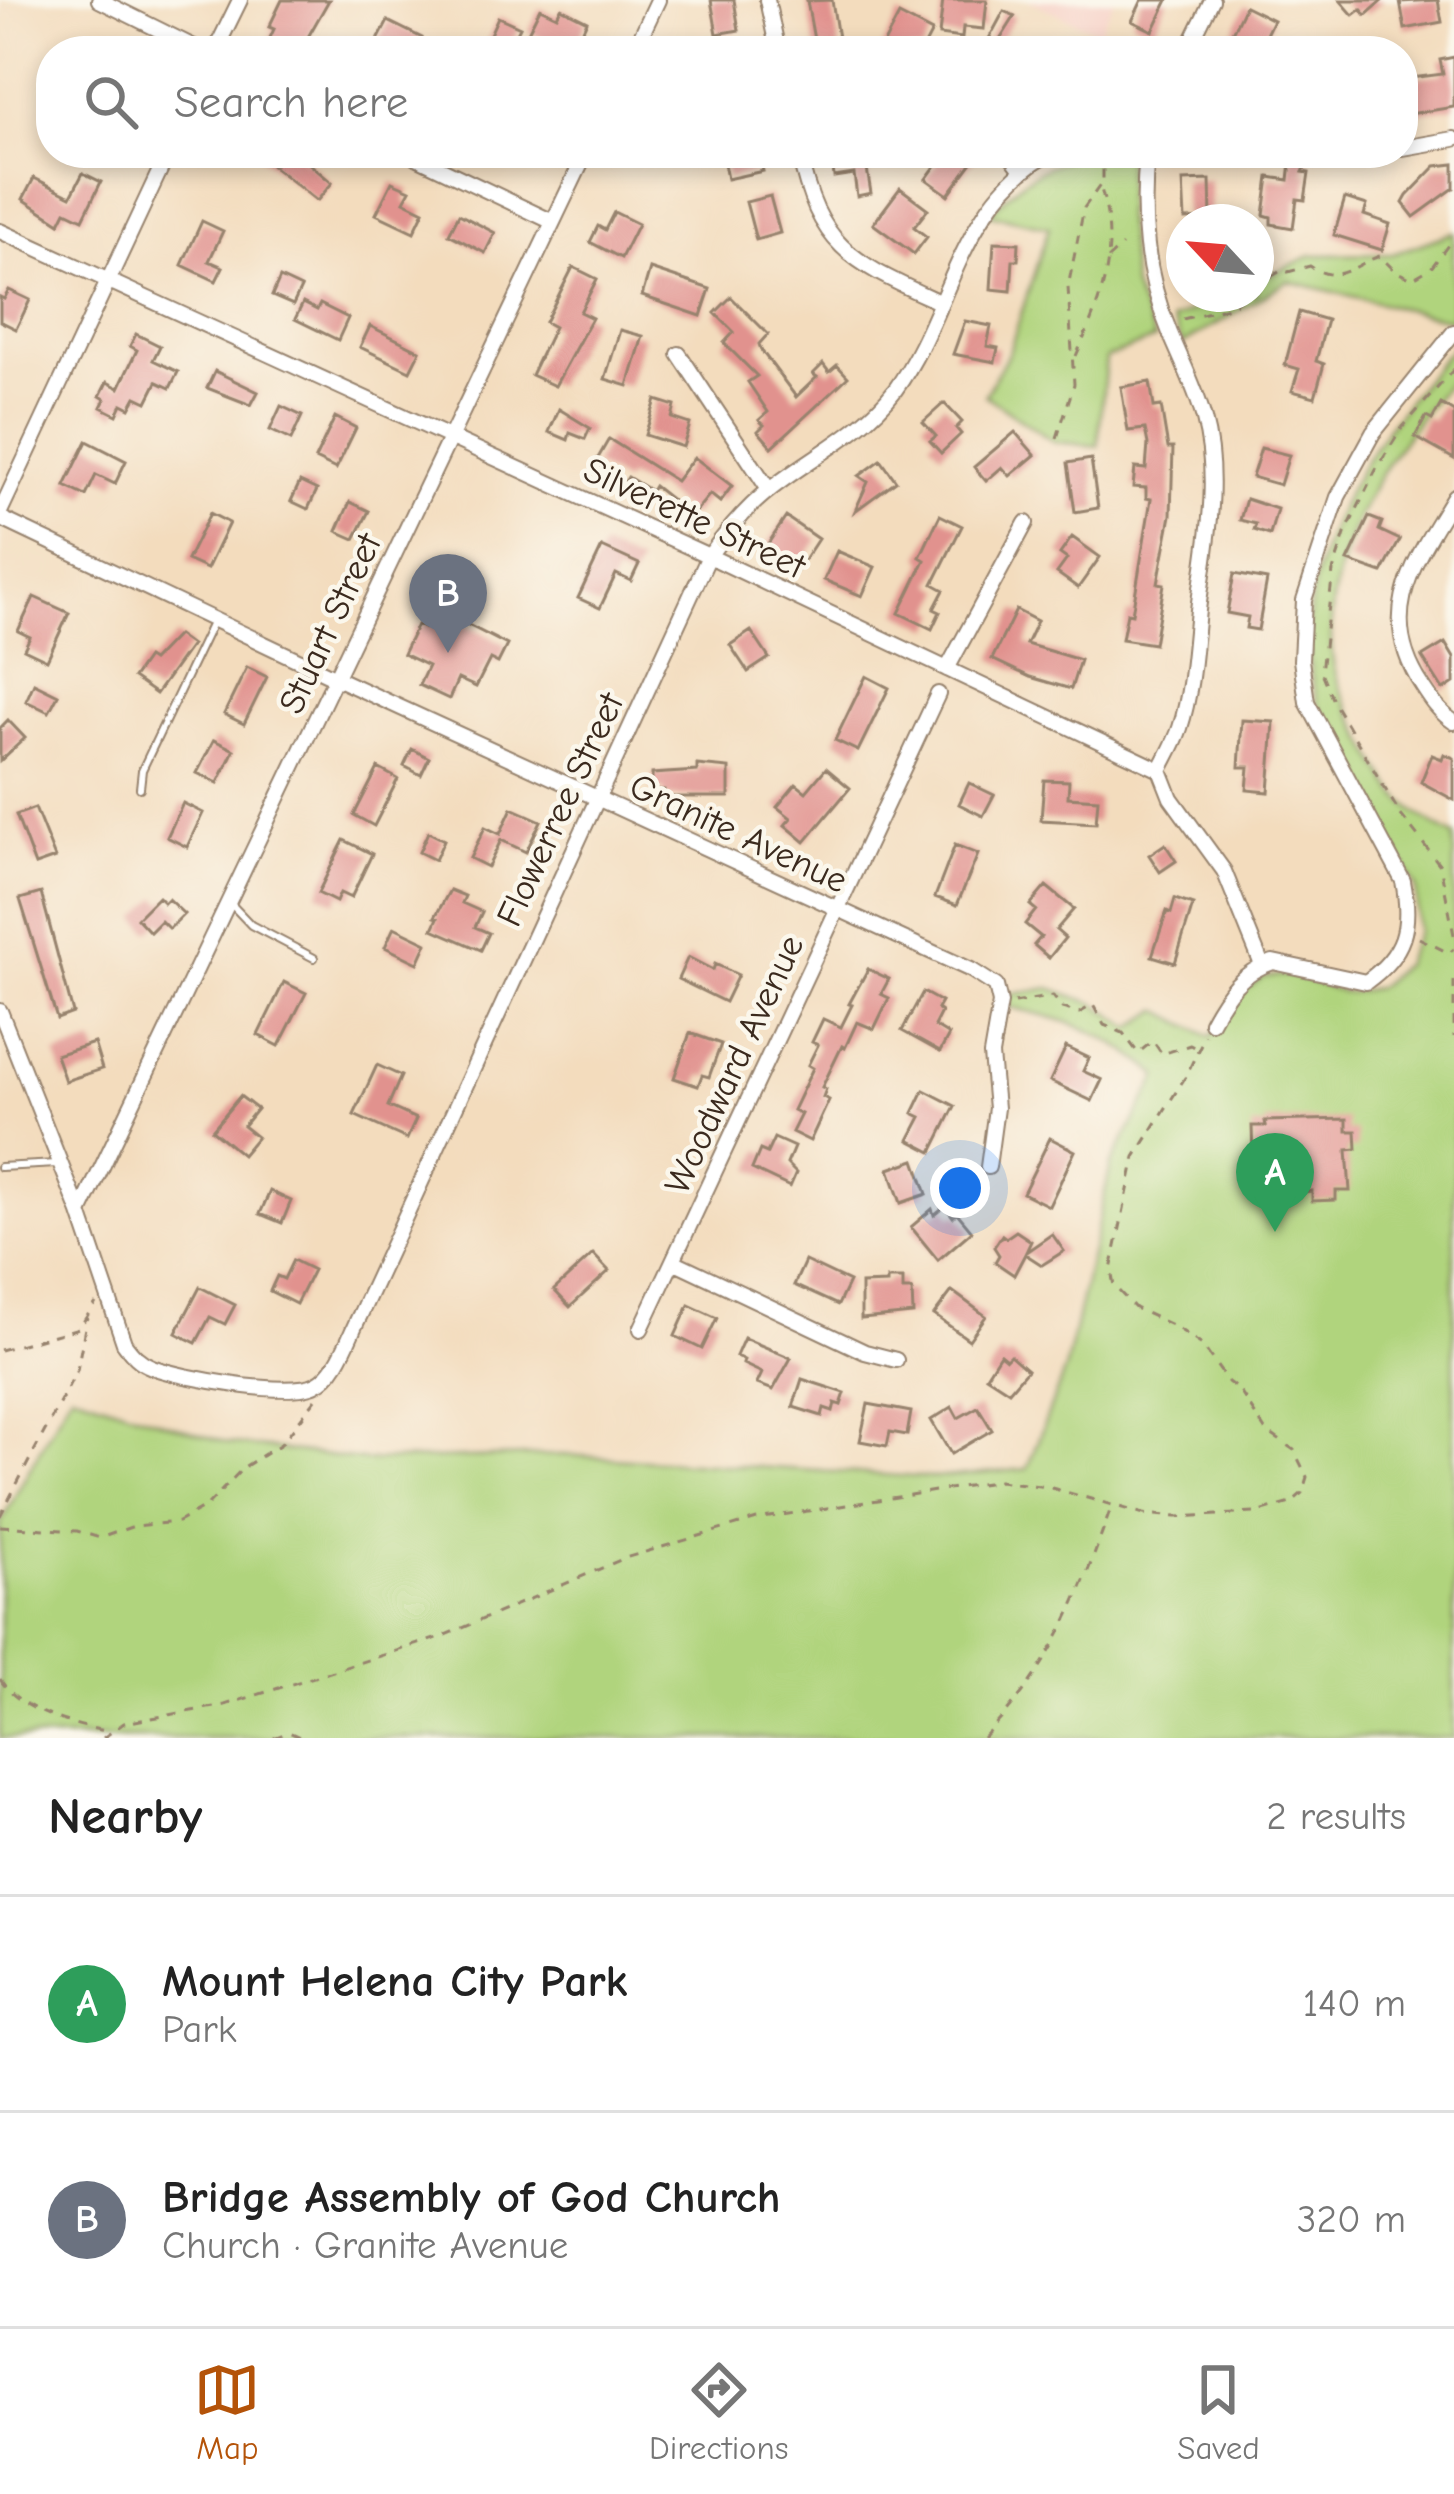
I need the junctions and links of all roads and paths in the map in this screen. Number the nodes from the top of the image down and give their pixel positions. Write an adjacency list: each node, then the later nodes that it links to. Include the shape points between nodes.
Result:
1 (99, 0): 6 (street)
2 (240, 0): 7 (street)
3 (658, 0): 8 (street)
4 (767, 0): 9 (street)
5 (1212, 0): 10 (street)
6 (172, 36)
7 (222, 36)
8 (641, 36)
9 (775, 36)
10 (1194, 36)
11 (1454, 139): 12 (street)
12 (1418, 145)
13 (161, 168): 28 (street)
14 (440, 168): 22 (street)
15 (579, 168): 22 (street, Stuart Street)
16 (803, 168): 29 (street, via 833,240 866,268)
17 (1025, 168): 20 (street, Flowerree Street)
18 (1103, 168): 21 (path)
19 (1146, 168): 48 (street, via 1151,274 1204,418 1212,471 1189,692)
20 (1022, 170): 29 (street, Flowerree Street, via 988,206)
21 (1099, 185): 26 (path); 34 (path, via 1084,208 1068,287)
22 (553, 222): 36 (street, Stuart Street)
23 (0, 231): 28 (street, Silverette Street)
24 (1454, 244): 27 (path, via 1412,279 1380,256 1353,271 1325,274 1310,266)
25 (1122, 246): 26 (path)
26 (1107, 261): 34 (path, via 1104,293)
27 (1274, 275)
28 (108, 282): 36 (street, Silverette Street); 40 (street)
29 (941, 303): 38 (street, Flowerree Street, via 882,406)
30 (1199, 312): 31 (path)
31 (1179, 320)
32 (1454, 332): 53 (street, via 1373,433 1338,497 1304,599 1306,702 1403,881)
33 (679, 354): 38 (street)
34 (1075, 359): 37 (path)
35 (1454, 368): 54 (path, via 1402,428 1345,534 1321,672 1400,814 1440,865)
36 (451, 438): 42 (street, Silverette Street); 45 (street, Stuart Street)
37 (1057, 438)
38 (769, 490): 42 (street, Flowerree Street)
39 (1454, 496): 47 (street, via 1407,576 1400,610 1408,662)
40 (0, 515): 43 (street, Granite Avenue)
41 (1026, 523): 44 (street)
42 (709, 556): 44 (street, Silverette Street); 50 (street, Flowerree Street)
43 (213, 620): 45 (street, Granite Avenue); 49 (lane)
44 (946, 669): 48 (street, Silverette Street)
45 (336, 679): 50 (street, Granite Avenue); 51 (street, Stuart Street)
46 (938, 694): 52 (street, Woodward Avenue)
47 (1454, 722)
48 (1160, 770): 57 (street, via 1224,872)
49 (140, 788)
50 (596, 798): 52 (street, Granite Avenue); 73 (street, Flowerree Street, via 360,1315)
51 (229, 902): 56 (lane, via 251,925); 66 (street, Stuart Street)
52 (838, 912): 59 (street, Granite Avenue, via 971,970 996,986); 67 (street, Woodward Avenue)
53 (1404, 931): 55 (path); 57 (street, via 1384,969 1366,982)
54 (1454, 935)
55 (1454, 949)
56 (314, 958)
57 (1262, 965): 61 (street, via 1230,987)
58 (1454, 981): 62 (path)
59 (1000, 1004): 65 (street); 74 (path, via 1053,996 1079,1013 1093,1005 1138,1053 1153,1041 1162,1054 1199,1050 1136,1157 1114,1286 1135,1308 1202,1346 1265,1430 1294,1450 1307,1477 1302,1492 1276,1510 1178,1517)
60 (0, 1011): 63 (street)
61 (1210, 1022)
62 (1454, 1037)
63 (60, 1163): 64 (lane); 66 (street)
64 (0, 1167)
65 (988, 1167)
66 (80, 1213): 68 (street)
67 (673, 1261): 70 (street, Woodward Avenue); 72 (street)
68 (105, 1286): 69 (path); 73 (street, via 134,1357 237,1385)
69 (87, 1317): 71 (path, via 80,1328); 75 (path, via 76,1370)
70 (640, 1329)
71 (0, 1350)
72 (896, 1360)
73 (321, 1383): 76 (path, via 281,1444 178,1522 100,1538)
74 (1111, 1508): 78 (path, via 999,1481 757,1519 625,1558 444,1636 225,1705); 82 (path, via 1055,1648)
75 (0, 1516)
76 (0, 1526)
77 (0, 1679): 78 (path, via 8,1693 39,1708)
78 (109, 1731): 79 (path)
79 (103, 1738)
80 (274, 1738): 81 (path)
81 (302, 1738)
82 (983, 1738)

